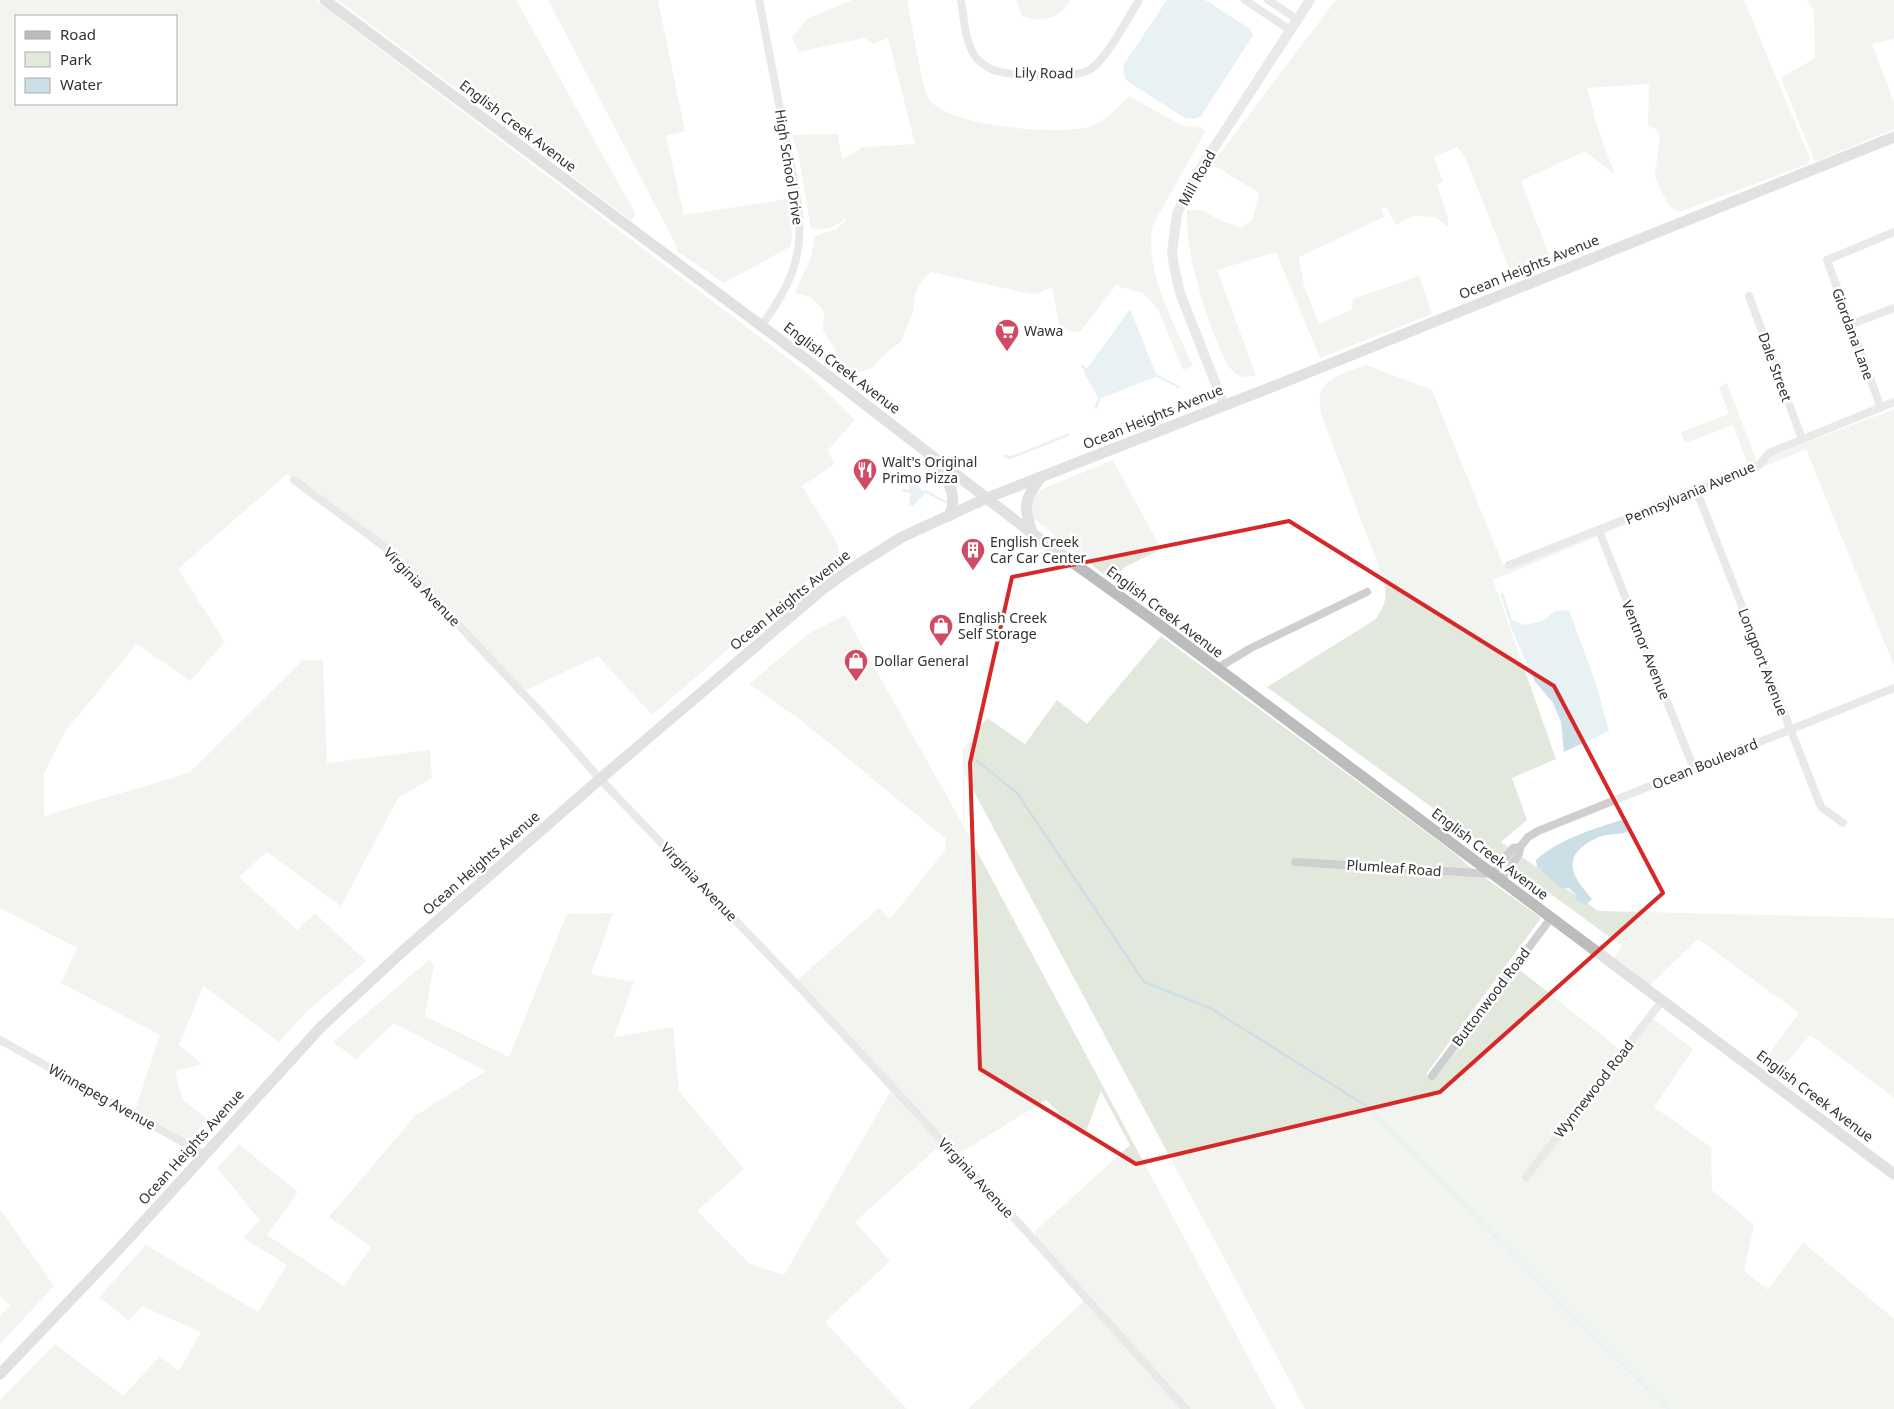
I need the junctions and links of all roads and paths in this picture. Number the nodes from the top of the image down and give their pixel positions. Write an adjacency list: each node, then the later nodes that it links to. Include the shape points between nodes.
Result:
1 (325, 0): 15 (main road, English Creek Avenue)
2 (759, 0): 15 (street, High School Drive, via 792,171 799,227 791,276)
3 (961, 0): 4 (street, Lily Road, via 969,44 983,64 1001,72 1066,76 1084,73 1096,64)
4 (1139, 0)
5 (1245, 0): 9 (street)
6 (1268, 0): 8 (street)
7 (1310, 0): 8 (street, Mill Road)
8 (1297, 18): 9 (street, Mill Road)
9 (1290, 30): 17 (street, Mill Road, via 1192,180 1177,214 1172,254 1180,293)
10 (1894, 137): 17 (main road, Ocean Heights Avenue)
11 (1894, 232): 14 (street, Giordana Lane, via 1827,260)
12 (1749, 296): 19 (street, Dale Street)
13 (1894, 308): 14 (street)
14 (1849, 325): 18 (street, Giordana Lane)
15 (761, 327): 20 (main road, English Creek Avenue)
16 (1894, 402): 18 (street, Pennsylvania Avenue)
17 (1224, 405): 21 (main road, Ocean Heights Avenue)
18 (1881, 408): 19 (street, Pennsylvania Avenue)
19 (1802, 438): 23 (street, Pennsylvania Avenue, via 1769,453 1758,466)
20 (940, 462): 24 (main road, English Creek Avenue); 25 (main road, via 954,498 954,508)
21 (1040, 478): 24 (main road, Ocean Heights Avenue); 27 (main road, via 1026,504 1026,516)
22 (294, 480): 34 (street, Virginia Avenue, via 386,548)
23 (1697, 492): 26 (street, Pennsylvania Avenue); 32 (street, Longport Avenue)
24 (987, 498): 25 (main road, Ocean Heights Avenue); 27 (main road, English Creek Avenue)
25 (949, 516): 34 (main road, Ocean Heights Avenue, via 895,541 824,588)
26 (1599, 531): 28 (street, Pennsylvania Avenue); 33 (street, Ventnor Avenue)
27 (1033, 534): 30 (main road, English Creek Avenue)
28 (1509, 565)
29 (1368, 592): 30 (street, via 1251,648)
30 (1216, 669): 37 (main road, English Creek Avenue)
31 (1894, 688): 32 (street, Ocean Boulevard)
32 (1790, 730): 33 (street, Ocean Boulevard); 35 (street, Longport Avenue, via 1821,807)
33 (1694, 769): 37 (street, Ocean Boulevard, via 1538,831 1528,837 1520,846 1519,854)
34 (600, 779): 42 (main road, Ocean Heights Avenue, via 404,950 321,1028); 46 (street, Virginia Avenue, via 799,986)
35 (1843, 822)
36 (1295, 862): 37 (street, Plumleaf Road)
37 (1497, 877): 38 (main road, English Creek Avenue)
38 (1550, 918): 39 (main road, English Creek Avenue); 41 (street, Buttonwood Road)
39 (1662, 1001): 43 (main road, English Creek Avenue); 44 (street, Wynnewood Road)
40 (0, 1040): 42 (street, Winnepeg Avenue)
41 (1432, 1076)
42 (204, 1154): 45 (main road, Ocean Heights Avenue)
43 (1894, 1174)
44 (1526, 1177)
45 (0, 1374)
46 (1186, 1409)

